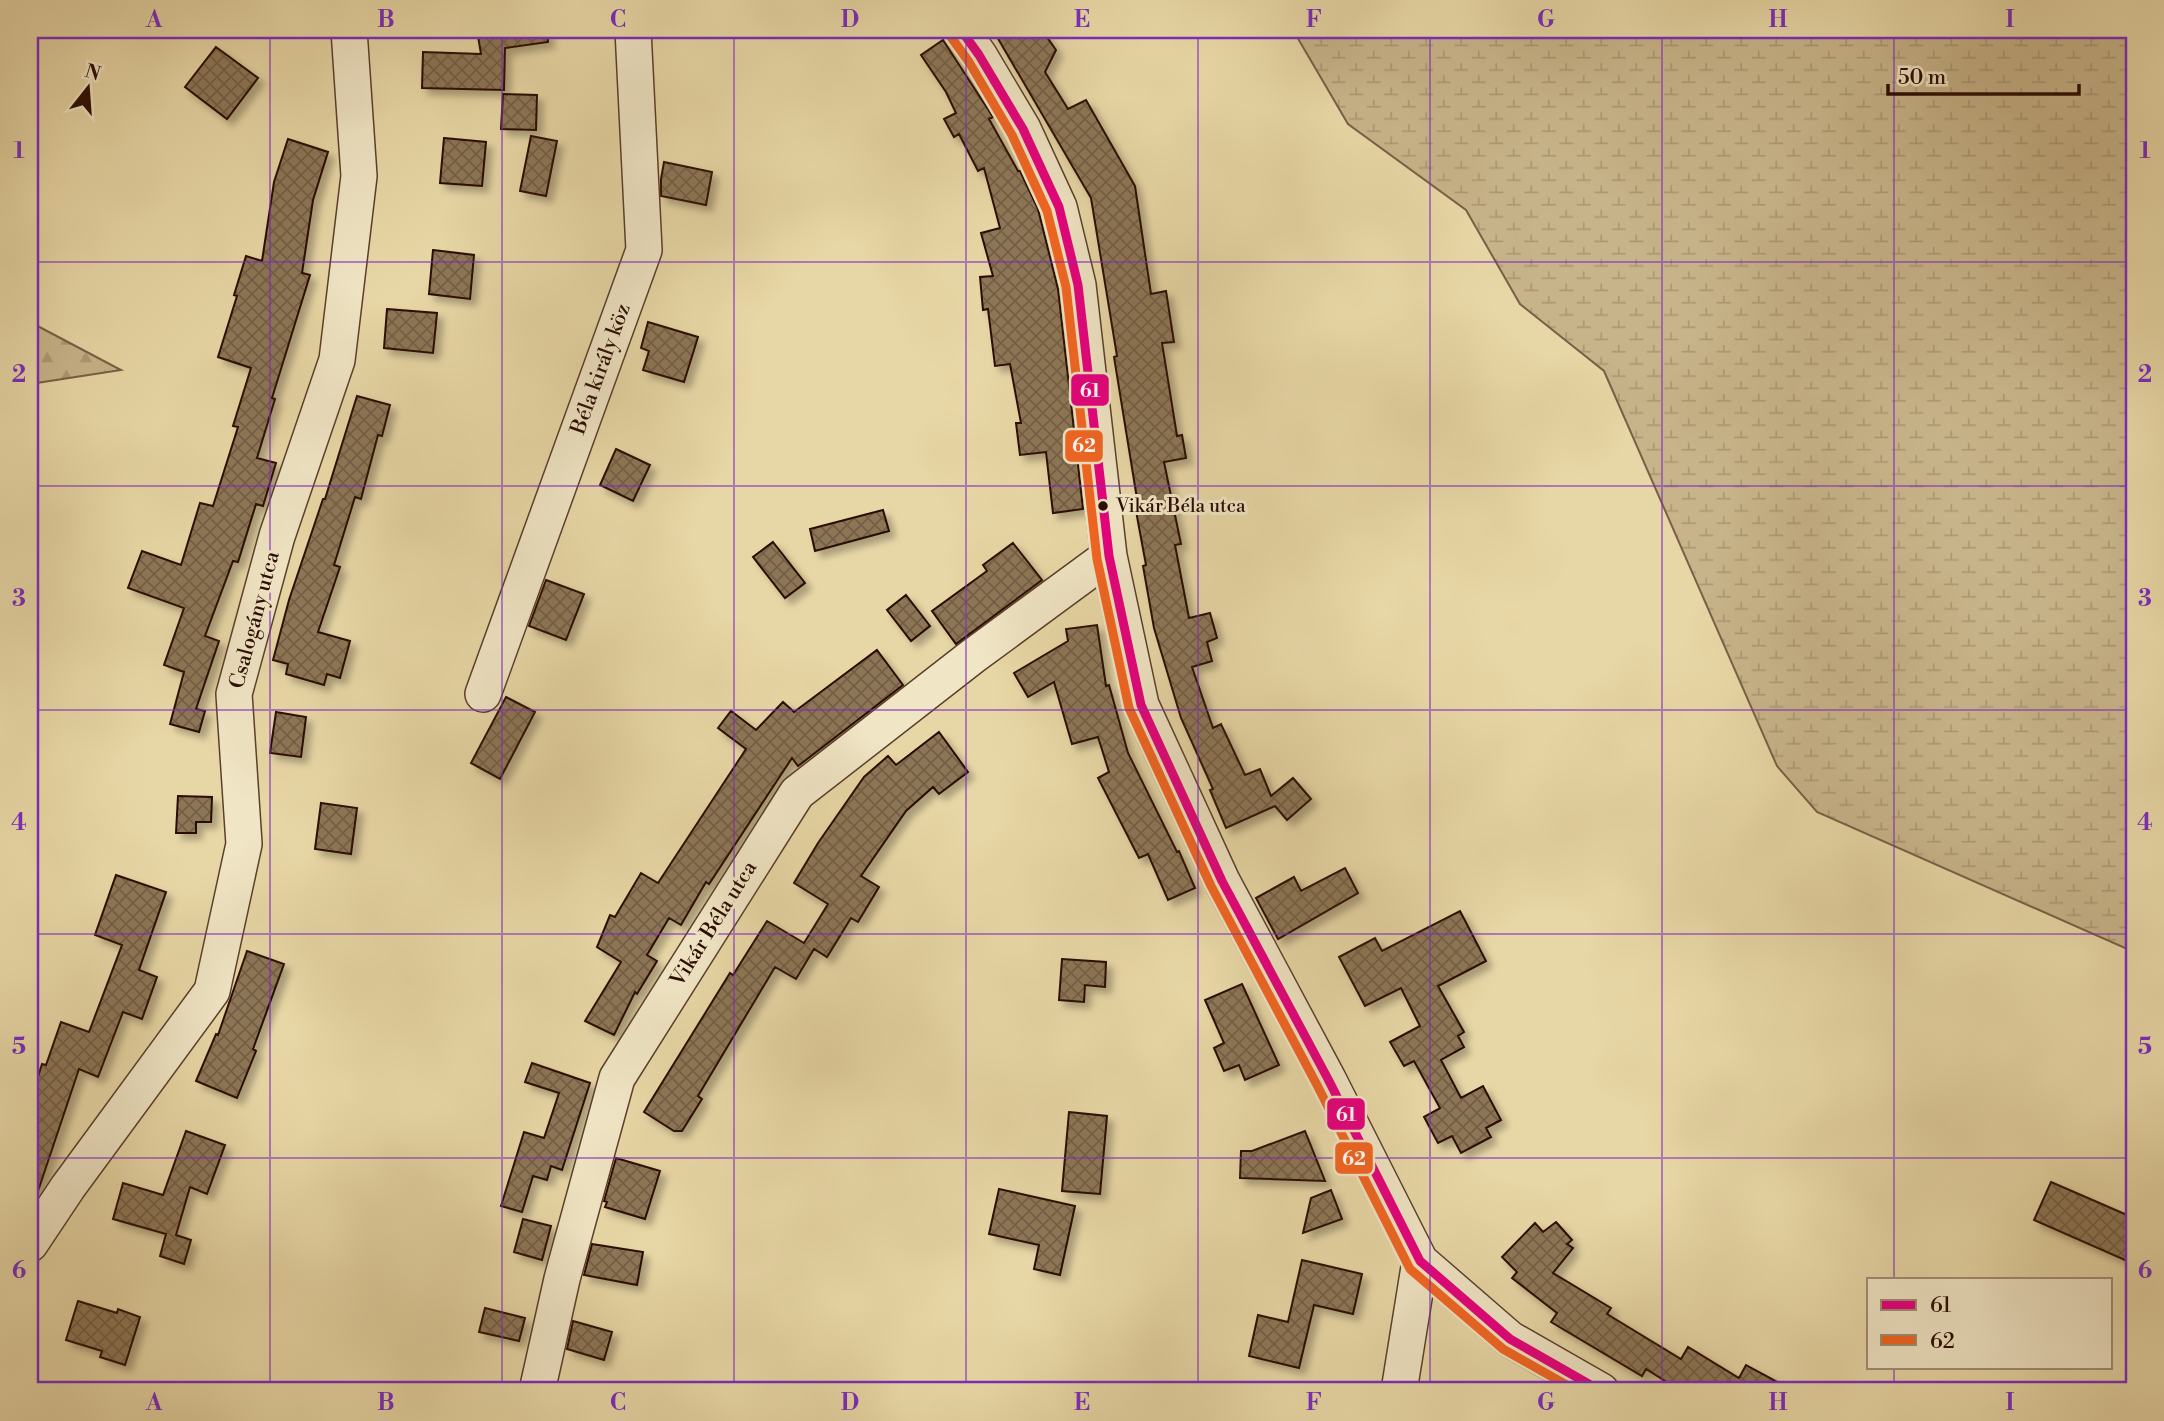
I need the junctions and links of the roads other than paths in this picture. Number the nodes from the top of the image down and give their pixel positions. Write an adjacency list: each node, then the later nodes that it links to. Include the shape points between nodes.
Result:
1 (349, 30): 6 (street, Csalogány utca, via 359,176 337,360 277,536 234,694 244,844 212,991)
2 (633, 30): 5 (street, Béla király köz, via 643,250)
3 (961, 30): 4 (street, via 1023,128 1059,207 1077,285)
4 (1109, 556): 7 (street, via 1141,705 1222,881); 8 (street, Vikár Béla utca, via 797,793 617,1078 562,1279)
5 (483, 694)
6 (30, 1244)
7 (1420, 1261): 9 (street); 10 (street, via 1510,1339)
8 (537, 1391)
9 (1399, 1391)
10 (1601, 1391)

